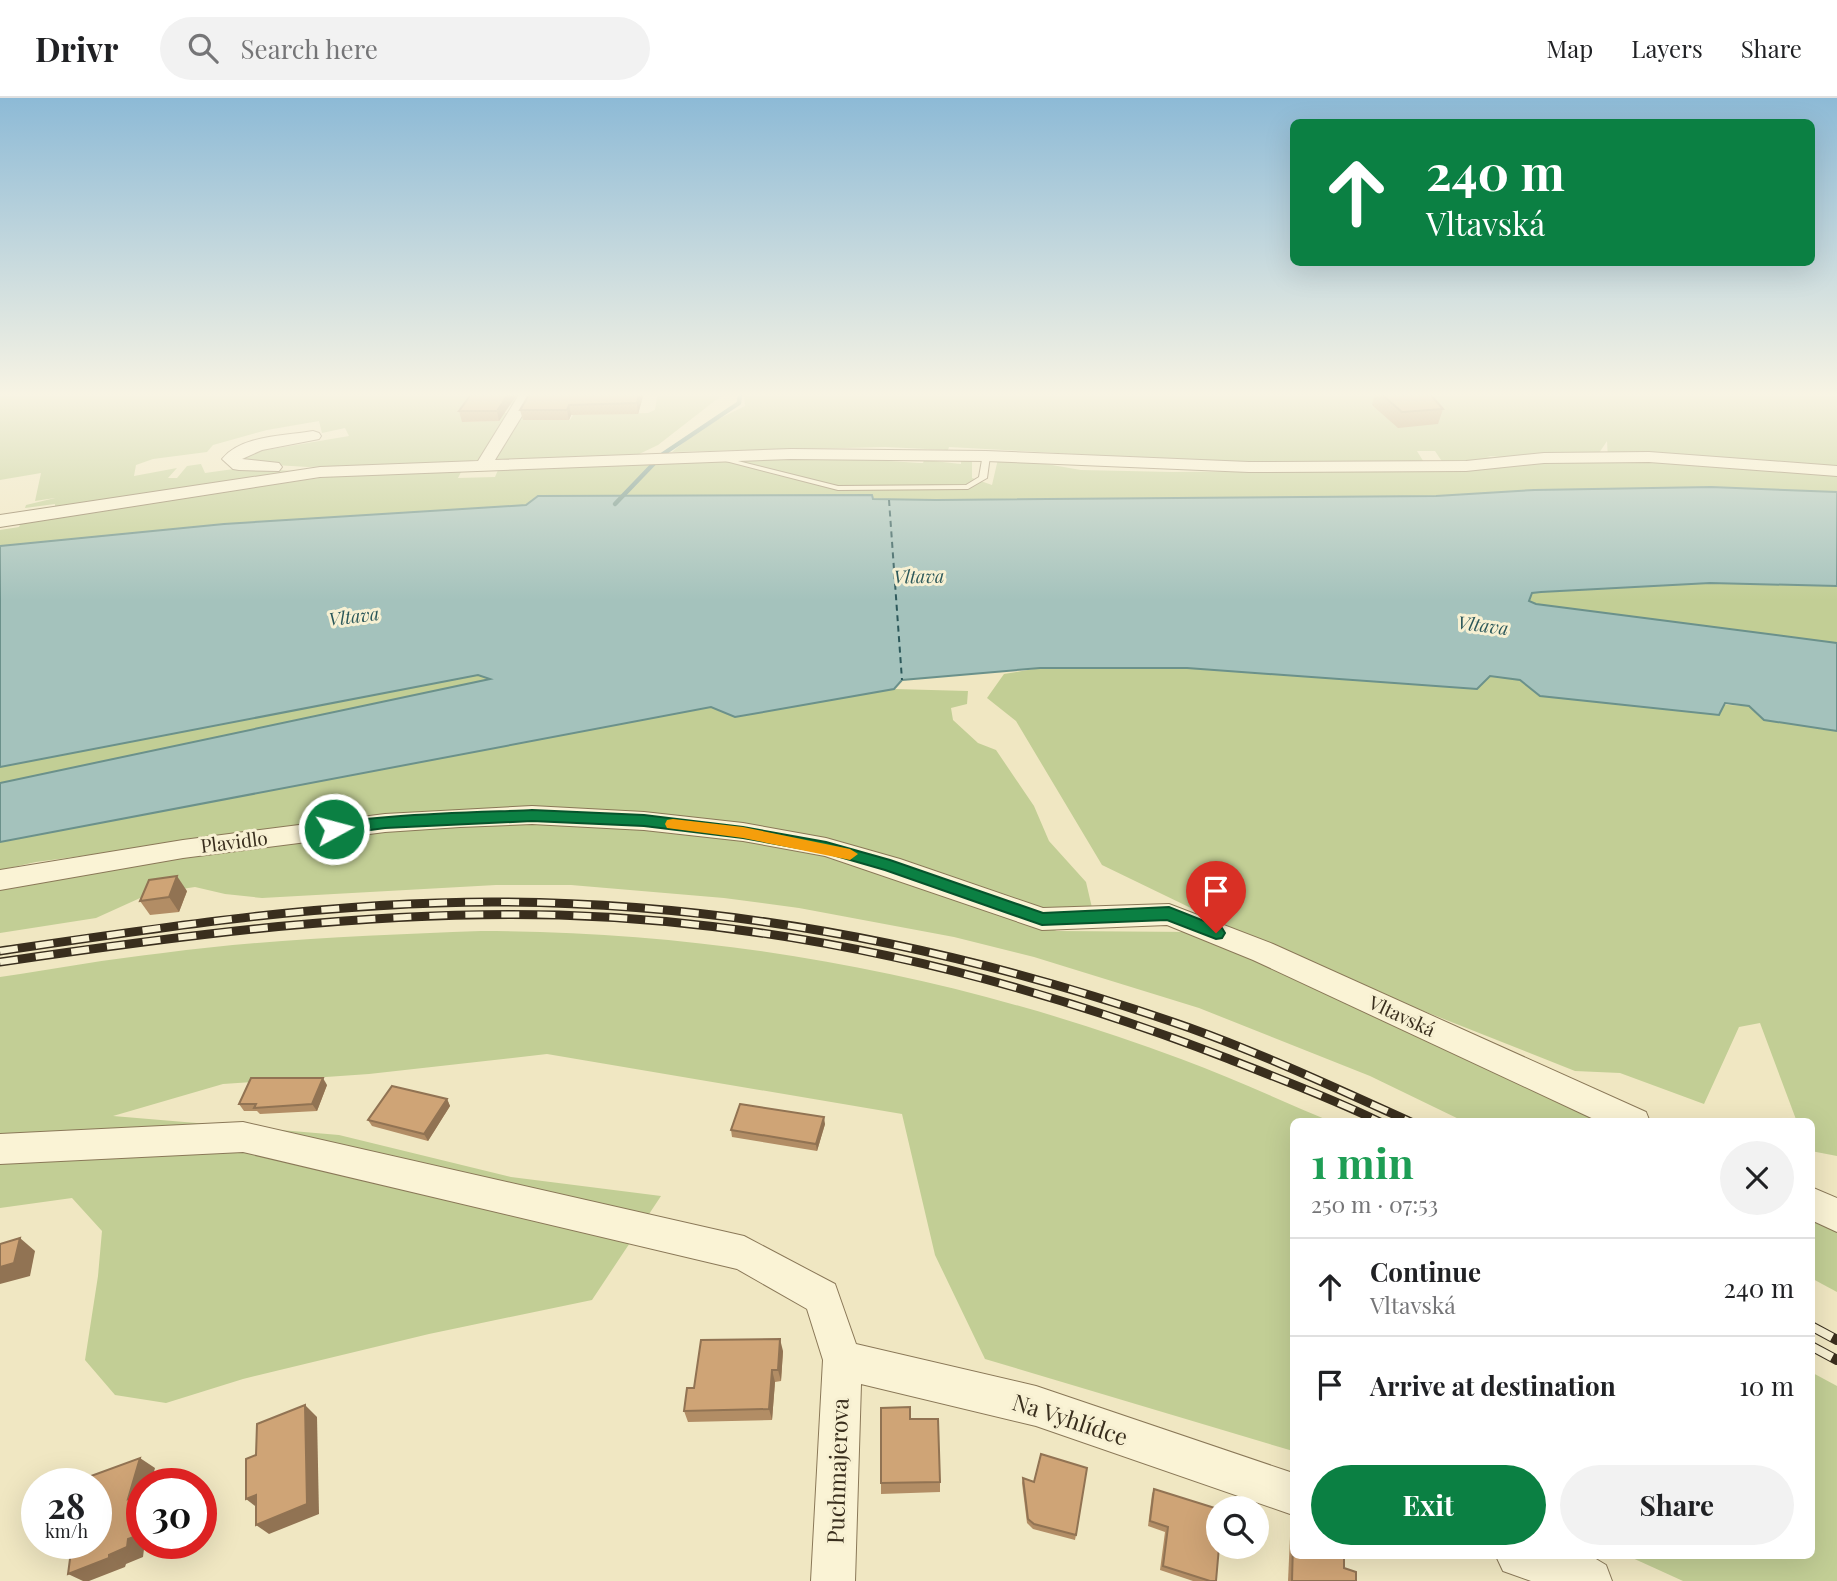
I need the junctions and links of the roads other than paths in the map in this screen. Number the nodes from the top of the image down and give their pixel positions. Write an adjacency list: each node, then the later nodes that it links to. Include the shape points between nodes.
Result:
1 (235, 462): 11 (street)
2 (486, 462): 9 (street)
3 (585, 462): 9 (street)
4 (738, 462): 12 (lane, via 838,488)
5 (985, 462): 12 (lane, via 983,478 968,487)
6 (1134, 462): 7 (street, via 1249,467)
7 (1506, 462)
8 (1719, 462): 10 (street)
9 (484, 466): 11 (street)
10 (1837, 471)
11 (320, 472): 14 (street)
12 (889, 494): 13 (lane)
13 (872, 496)
14 (100, 504): 15 (street, via 81,499); 16 (street)
15 (0, 508)
16 (0, 521)
17 (0, 880): 18 (street, Plavidlo, via 183,849 385,823 532,816 644,821 826,847 1042,919)
18 (1169, 914): 19 (street, Vltavská, via 1263,952)
19 (1625, 1118)
20 (0, 1149): 23 (street, via 243,1137 744,1252 822,1297)
21 (1815, 1205): 22 (street)
22 (1837, 1215)
23 (842, 1360): 24 (street, Na Vyhlídce, via 1036,1406); 26 (street, Puchmajerova)
24 (1290, 1493)
25 (1530, 1559): 27 (street, via 1572,1569)
26 (833, 1581)
27 (1590, 1581)

